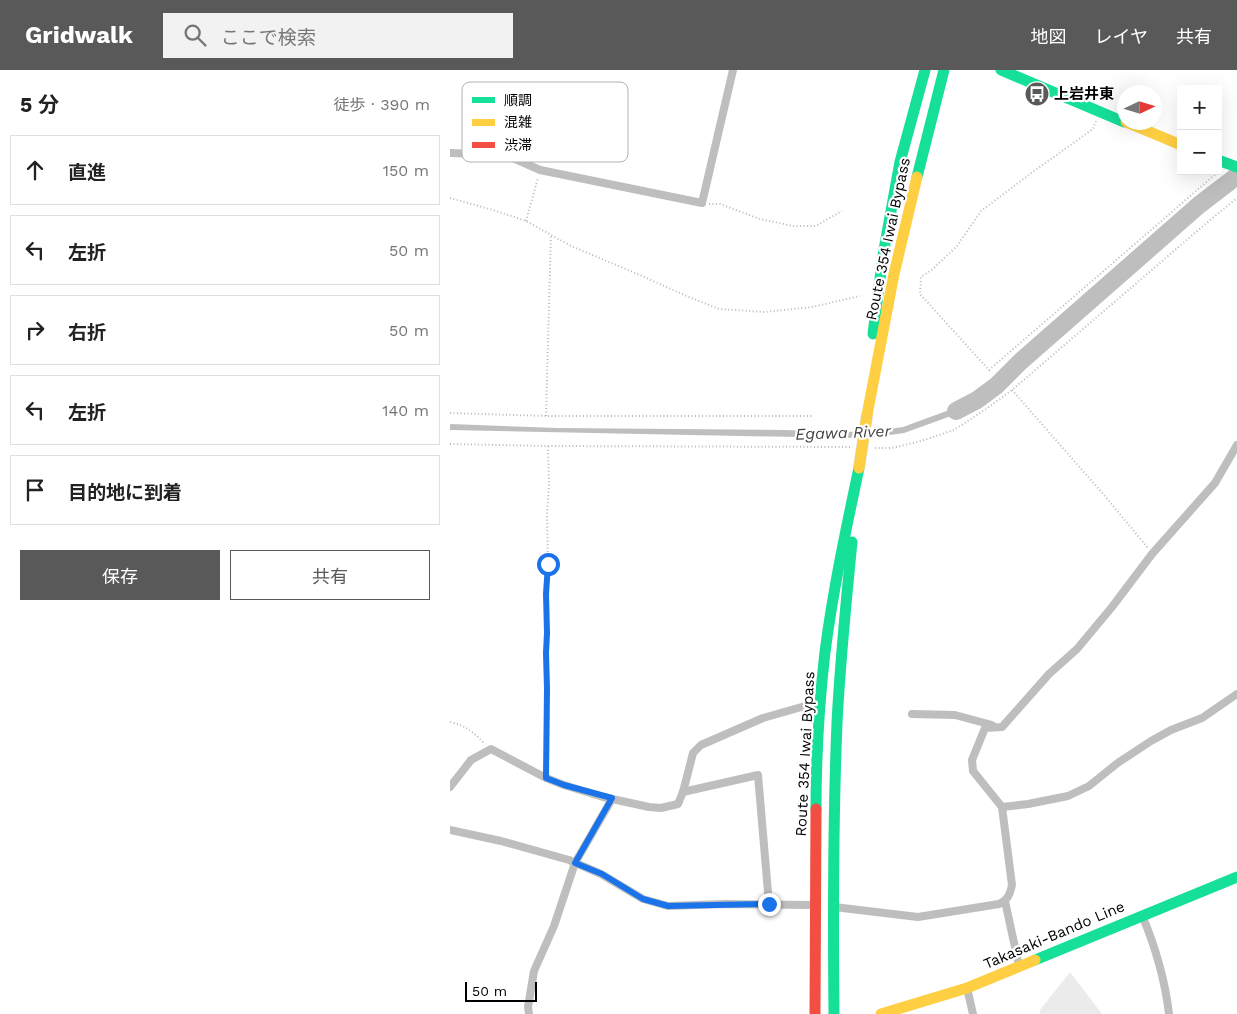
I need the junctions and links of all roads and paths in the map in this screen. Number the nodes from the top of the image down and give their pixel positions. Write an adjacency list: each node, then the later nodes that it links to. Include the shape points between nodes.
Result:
1 (734, 70): 13 (street)
2 (925, 70): 22 (main road, Route 354 Iwai Bypass, via 900,162 883,255 870,356)
3 (944, 70): 22 (main road, Route 354 Iwai Bypass, via 894,274)
4 (1001, 70): 5 (main road)
5 (1100, 112): 6 (main road); 10 (path, via 1093,129 982,211 957,246 921,277 920,294 989,370)
6 (1117, 119)
7 (1144, 130): 8 (main road)
8 (1177, 143)
9 (522, 162): 11 (street)
10 (1229, 164)
11 (540, 170): 13 (street); 15 (path)
12 (450, 198): 15 (path)
13 (702, 203): 14 (path, via 720,204 760,219 793,226 816,226)
14 (842, 211)
15 (526, 221): 16 (path)
16 (551, 234): 17 (path, via 571,246 719,309 765,312 812,307); 20 (path)
17 (860, 296)
18 (1012, 390): 26 (path)
19 (450, 413): 20 (path)
20 (546, 416): 21 (path)
21 (813, 416)
22 (867, 416): 25 (main road, Route 354 Iwai Bypass, bridge)
23 (1237, 445): 26 (street, via 1215,483)
24 (548, 446): 33 (path)
25 (859, 468): 43 (main road, Route 354 Iwai Bypass, via 838,570 822,680 817,736); 44 (main road, Route 354 Iwai Bypass, via 837,721)
26 (1152, 554): 31 (street, via 1077,649 1049,674)
27 (1237, 694): 37 (street, via 1202,718 1151,741 1090,786 1068,796)
28 (805, 706): 35 (street, via 763,718 701,745 693,753)
29 (912, 714): 31 (street, via 955,715)
30 (450, 722): 32 (path, via 468,728)
31 (1002, 727): 37 (street, via 984,728 972,760 973,771)
32 (491, 749): 33 (street); 34 (street, via 471,760)
33 (546, 778): 36 (street)
34 (450, 786)
35 (683, 792): 36 (street, via 678,804 661,808); 42 (street, via 758,775)
36 (612, 798): 39 (street)
37 (1002, 807): 41 (street, via 1012,885)
38 (450, 830): 39 (street)
39 (575, 863): 42 (street, via 602,874 643,899 668,906); 48 (street, via 554,926 534,971)
40 (1237, 877): 45 (main road, Takasaki-Bando Line)
41 (1005, 901): 44 (street, via 918,918); 46 (street)
42 (769, 904): 43 (street)
43 (815, 905): 49 (main road, Route 354 Iwai Bypass)
44 (834, 907): 50 (main road, Route 354 Iwai Bypass)
45 (1142, 915): 46 (main road, Takasaki-Bando Line); 53 (street, via 1167,995)
46 (1018, 966): 47 (main road, Takasaki-Bando Line)
47 (967, 988): 51 (main road, Takasaki-Bando Line); 52 (street)
48 (528, 1014)
49 (814, 1014)
50 (834, 1014)
51 (881, 1014)
52 (972, 1014)
53 (1169, 1014)

